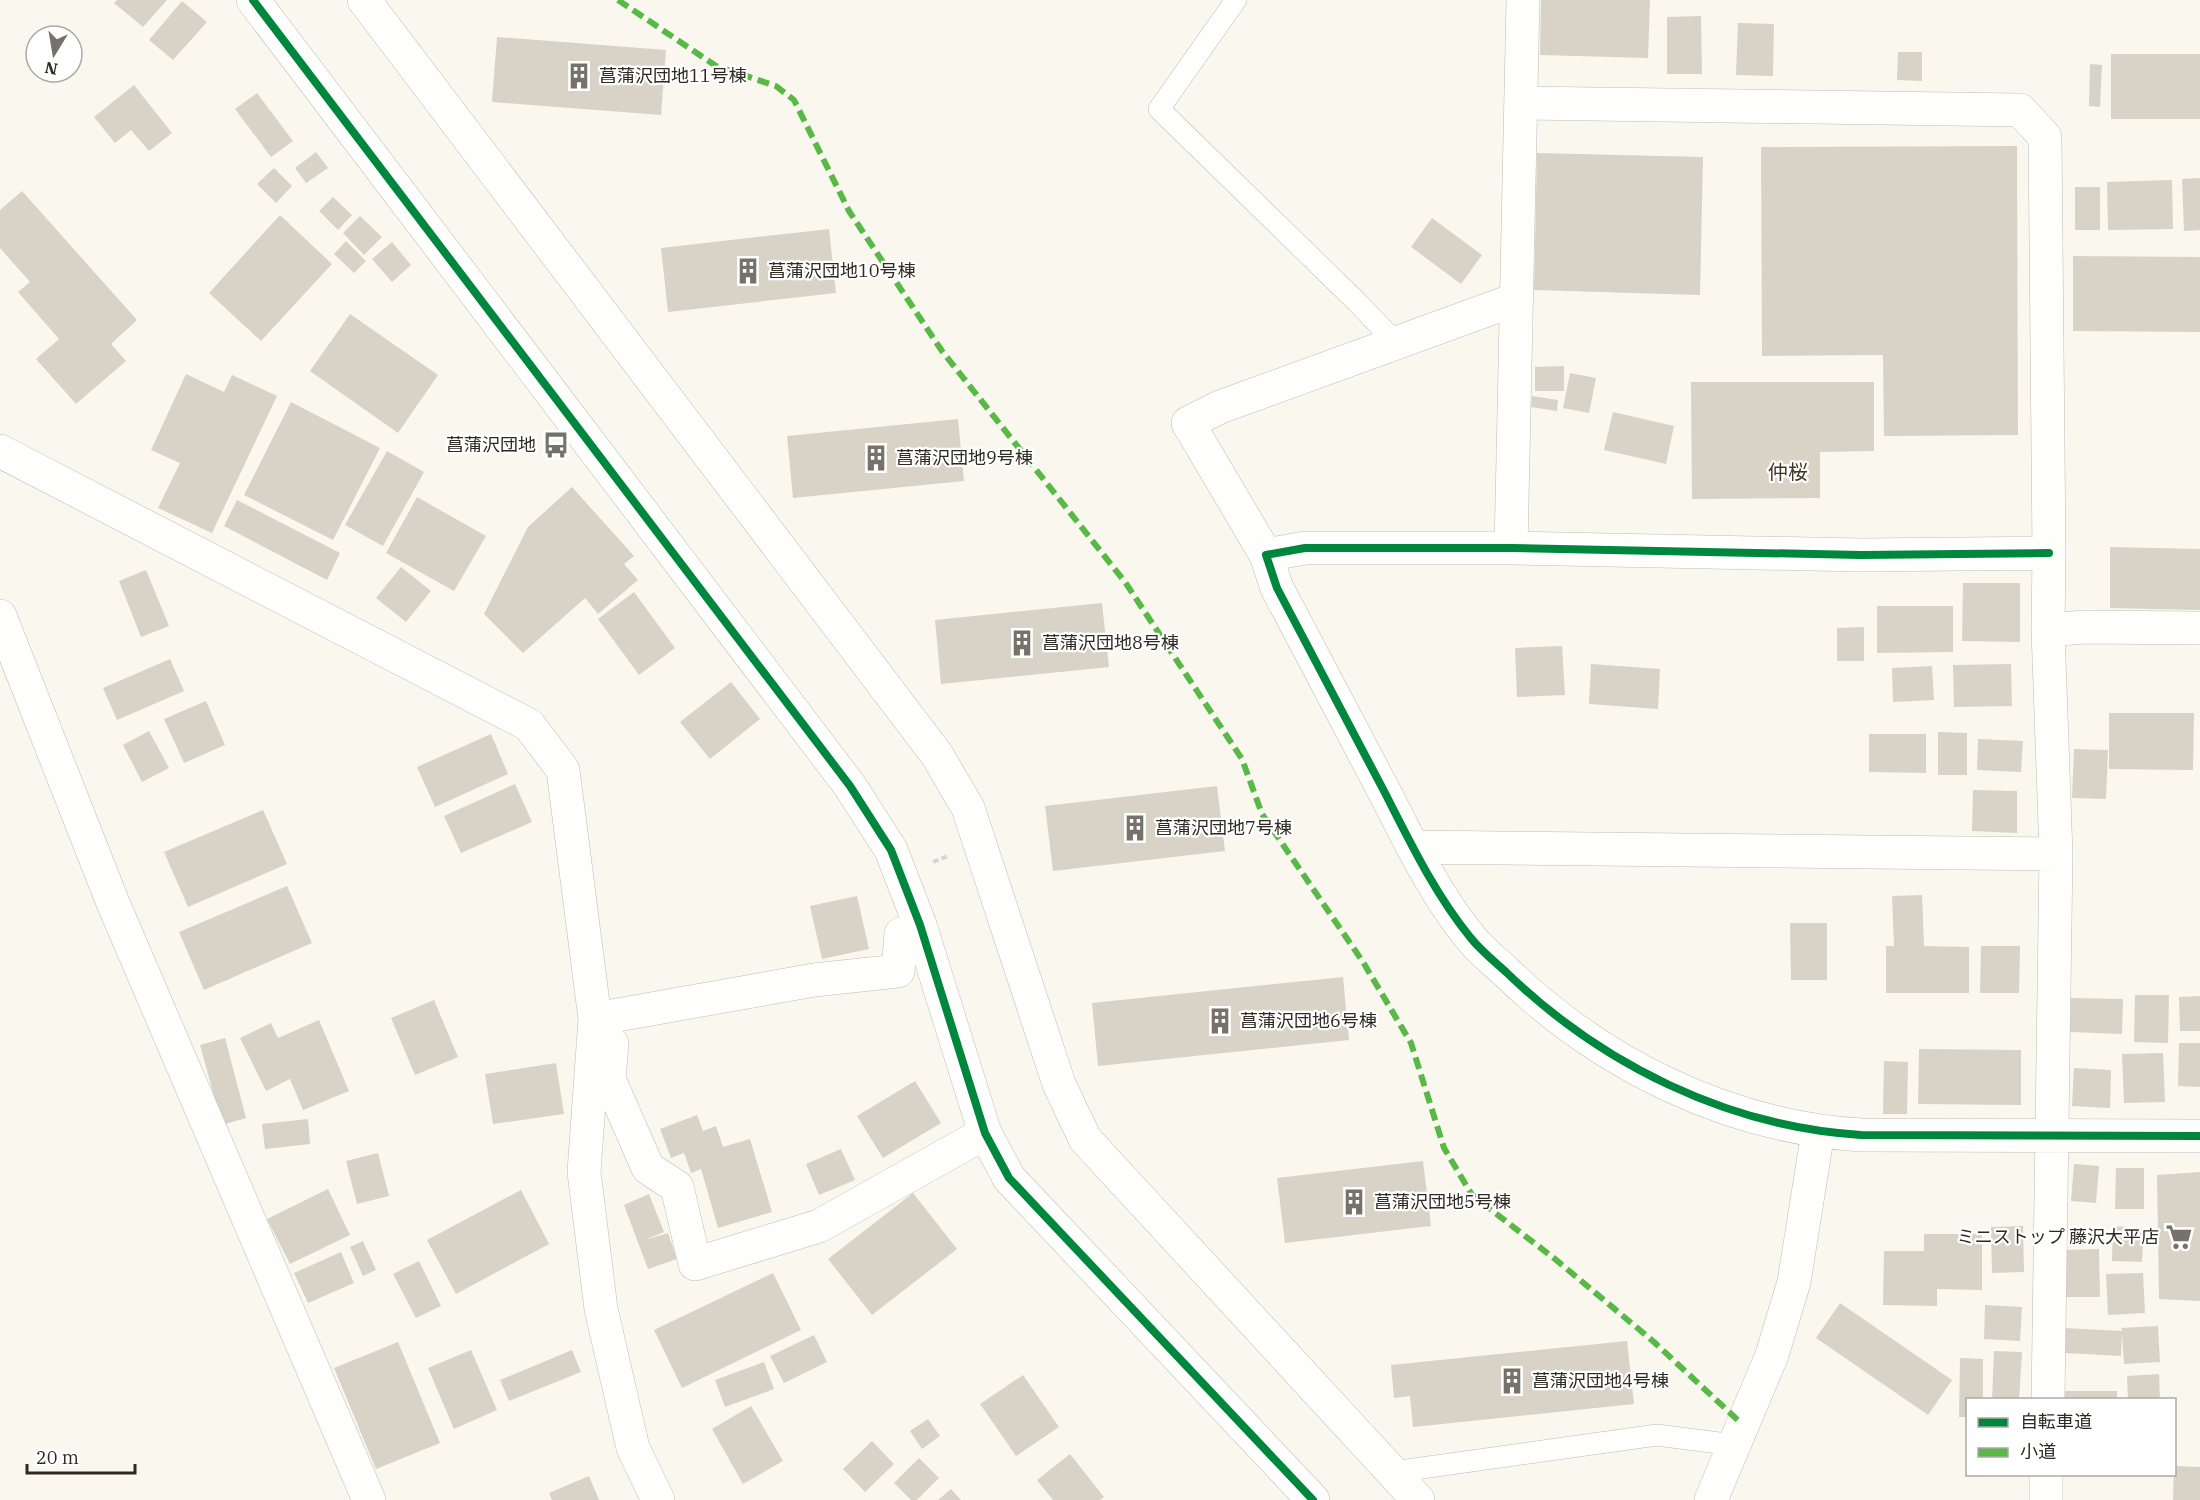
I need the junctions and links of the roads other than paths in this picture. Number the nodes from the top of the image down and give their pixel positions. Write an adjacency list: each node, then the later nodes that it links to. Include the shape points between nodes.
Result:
1 (253, 0): 17 (street, via 850,786 891,850)
2 (364, 0): 25 (street, via 937,755 968,808 1059,1084 1085,1139)
3 (1236, 0): 7 (lane, via 1159,109)
4 (1523, 0): 5 (street)
5 (1522, 103): 6 (street); 10 (street, via 2020,110 2045,137)
6 (1517, 299): 7 (street); 9 (street)
7 (1395, 342): 11 (street, via 1220,407 1188,423)
8 (0, 452): 18 (street, via 529,724 563,770)
9 (1511, 548): 10 (street, via 1861,555); 11 (street, via 1305,548)
10 (2049, 553): 14 (street)
11 (1266, 555): 15 (street, via 1277,588)
12 (0, 616): 27 (street, via 113,903)
13 (2200, 628): 14 (street)
14 (2048, 630): 16 (street)
15 (1414, 848): 16 (street); 19 (street, via 1470,938 1566,1026 1611,1056 1672,1086 1759,1119)
16 (2056, 854): 22 (street)
17 (920, 925): 18 (street, via 901,934 898,971 814,980); 20 (street)
18 (605, 1018): 20 (street, via 609,1079 648,1168 677,1187 695,1264 819,1226); 28 (street, via 584,1172 601,1309 633,1448)
19 (1818, 1132): 22 (street); 24 (street, via 1794,1282 1772,1355)
20 (985, 1133): 29 (street, via 1009,1178 1039,1213)
21 (2200, 1136): 22 (street)
22 (2054, 1137): 23 (street)
23 (2048, 1398)
24 (1734, 1445): 25 (lane, via 1657,1435); 31 (street)
25 (1393, 1472): 30 (street)
26 (2046, 1476): 32 (street)
27 (369, 1500)
28 (658, 1500)
29 (1312, 1500)
30 (1418, 1500)
31 (1711, 1500)
32 (2046, 1500)

